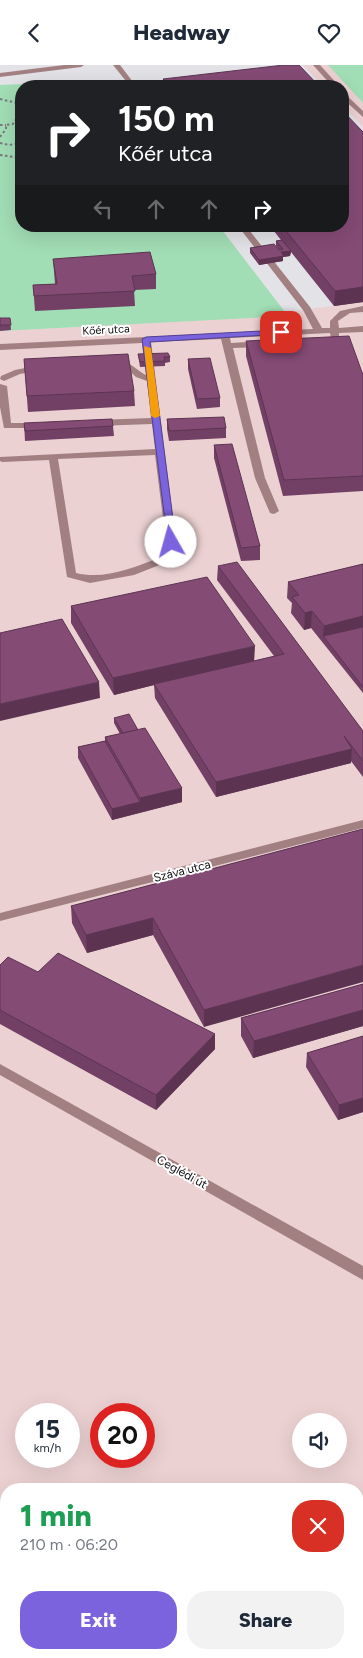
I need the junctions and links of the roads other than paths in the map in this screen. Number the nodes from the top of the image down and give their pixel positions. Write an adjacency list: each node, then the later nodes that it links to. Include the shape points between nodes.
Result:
1 (81, 65): 4 (street)
2 (116, 65): 5 (street)
3 (316, 65): 6 (street)
4 (0, 75)
5 (128, 80)
6 (330, 80)
7 (349, 100): 8 (street)
8 (363, 115)
9 (247, 232): 13 (street, via 307,309)
10 (363, 309): 12 (street, via 338,315 334,321)
11 (363, 329): 12 (street, Kőér utca)
12 (335, 330): 13 (street, Kőér utca); 16 (street, via 335,341)
13 (318, 331): 14 (street, Kőér utca)
14 (225, 335): 15 (street, Kőér utca); 18 (street)
15 (146, 339): 19 (street, Kőér utca); 22 (street)
16 (326, 341)
17 (276, 343): 18 (street)
18 (227, 346): 29 (street, via 260,478)
19 (0, 347)
20 (107, 365): 22 (street, via 126,365)
21 (50, 368): 25 (street, via 18,371 3,382 7,426)
22 (151, 379): 23 (street)
23 (156, 421): 24 (street); 26 (street)
24 (86, 424)
25 (46, 425)
26 (160, 452): 27 (street); 27 (street, via 171,542 163,560 130,573 90,580 71,575)
27 (53, 457): 28 (street)
28 (2, 459)
29 (274, 511)
30 (363, 824): 31 (street, Száva utca)
31 (0, 917)
32 (0, 1069): 33 (street, Ceglédi út)
33 (363, 1274)

